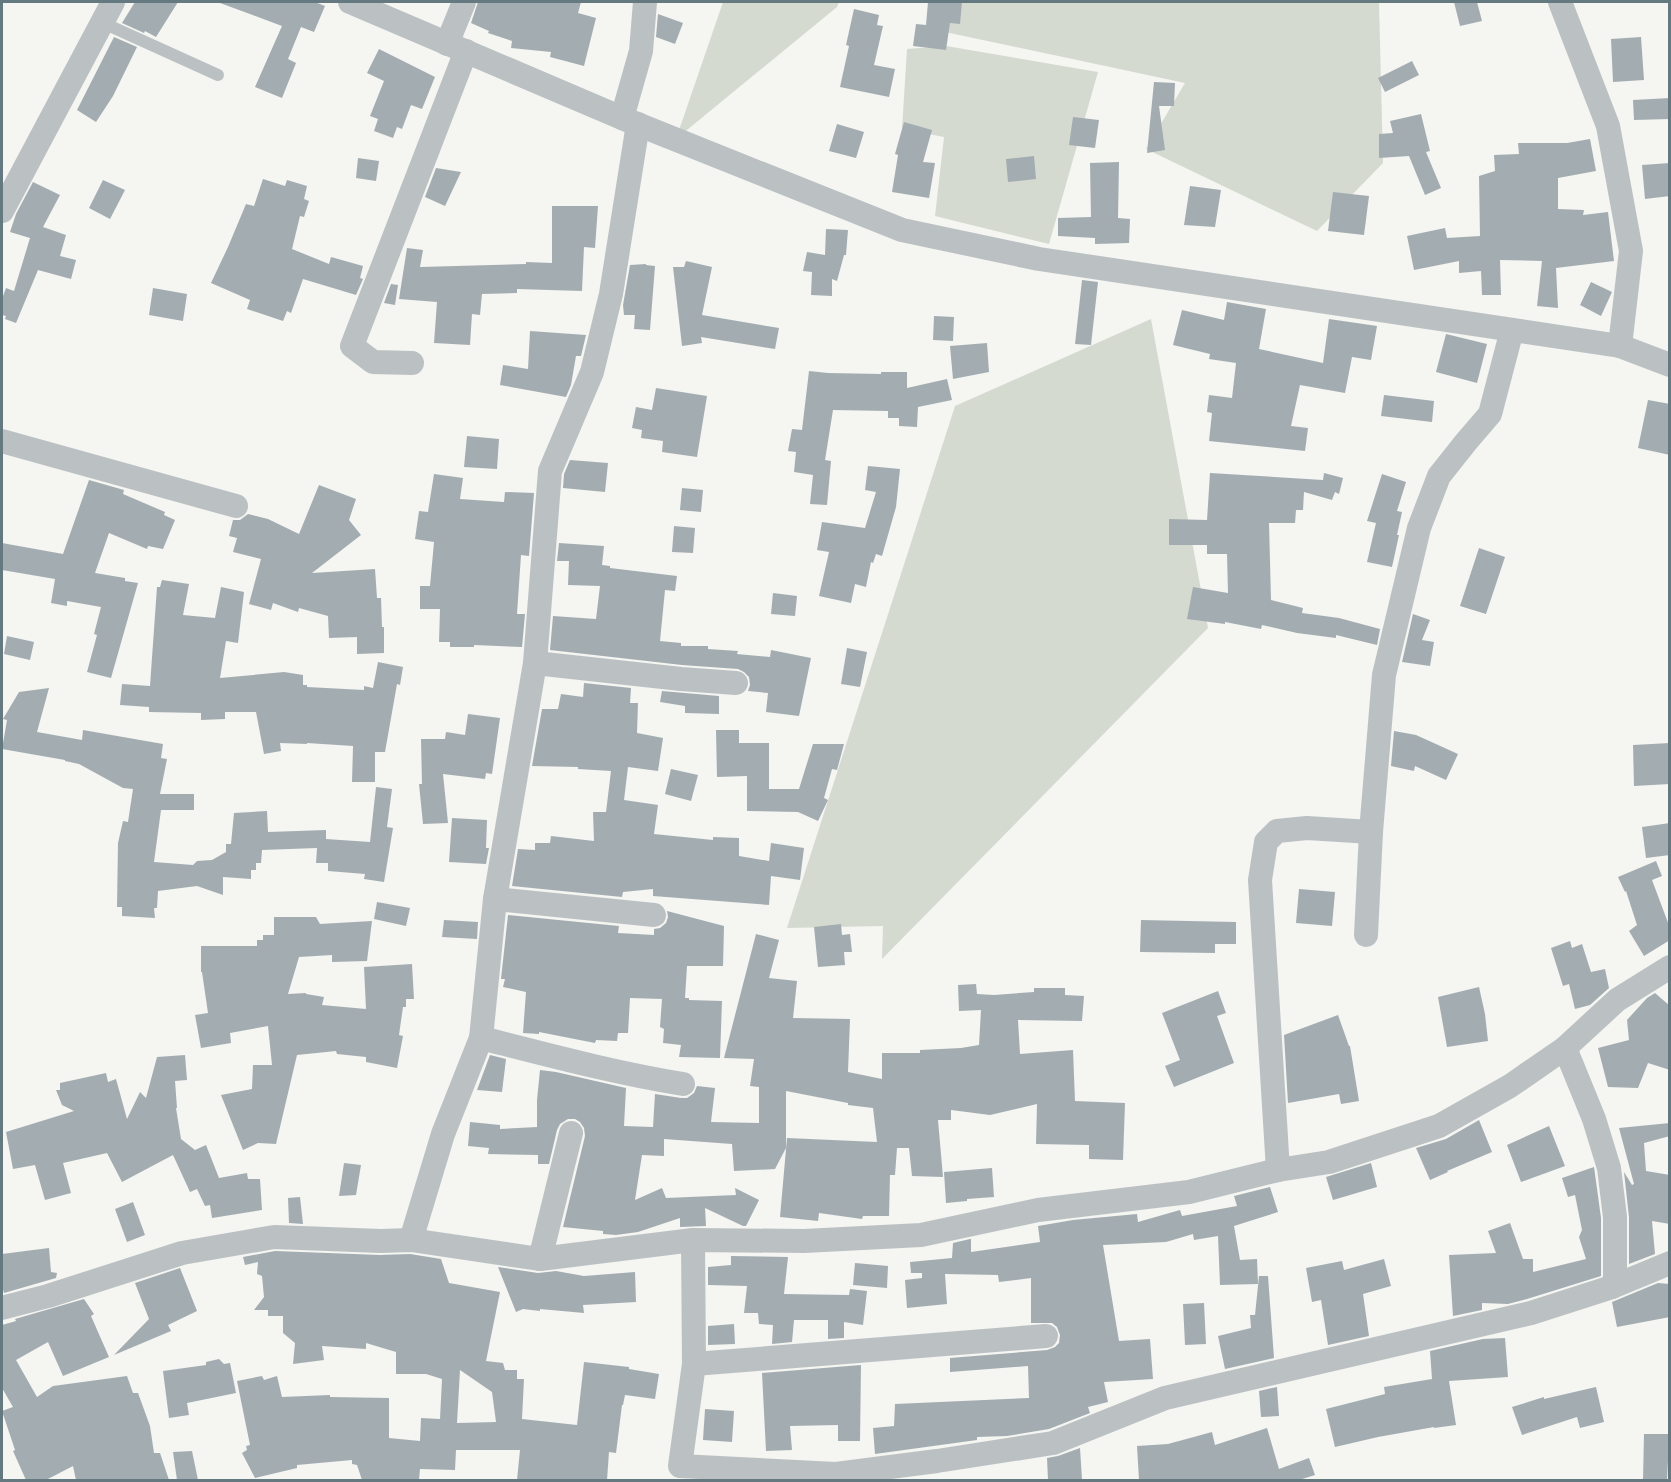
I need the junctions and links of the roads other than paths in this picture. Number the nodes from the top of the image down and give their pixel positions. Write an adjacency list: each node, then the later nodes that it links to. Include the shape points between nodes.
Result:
1 (350, 2): 6 (street)
2 (464, 2): 6 (street)
3 (645, 2): 8 (street)
4 (1560, 2): 11 (street, via 1608,126 1631,251)
5 (107, 12): 7 (lane); 9 (street)
6 (456, 47): 8 (street); 12 (street, via 352,346 373,362)
7 (218, 75)
8 (630, 121): 10 (street, via 902,230 1040,259); 16 (street, via 613,282 592,372 550,471)
9 (2, 211)
10 (1512, 330): 11 (street); 18 (street, via 1490,414 1439,476 1419,528 1384,675)
11 (1620, 346): 13 (street)
12 (412, 363)
13 (1670, 365)
14 (2, 441): 15 (street)
15 (236, 506)
16 (535, 663): 17 (street); 19 (street)
17 (736, 683)
18 (1371, 832): 21 (street); 27 (street, via 1307,828 1277,831 1266,842 1260,880)
19 (495, 899): 20 (street); 23 (street)
20 (654, 915)
21 (1366, 935)
22 (1670, 968): 24 (street, via 1617,1000)
23 (481, 1038): 25 (street, via 603,1069); 28 (street, via 443,1134)
24 (1564, 1048): 27 (street, via 1509,1086 1439,1126 1329,1162); 32 (street, via 1610,1168 1615,1217)
25 (683, 1084)
26 (571, 1133): 30 (street)
27 (1278, 1170): 29 (street, via 1189,1192 1038,1210 921,1235 804,1241)
28 (411, 1240): 30 (street); 33 (street, via 274,1238 182,1253)
29 (693, 1240): 30 (street); 35 (street)
30 (540, 1259)
31 (1670, 1263): 32 (street)
32 (1612, 1287): 35 (street, via 1531,1313 1165,1398 1053,1443 836,1474 680,1466)
33 (2, 1308)
34 (1046, 1336): 35 (street)
35 (694, 1364)

